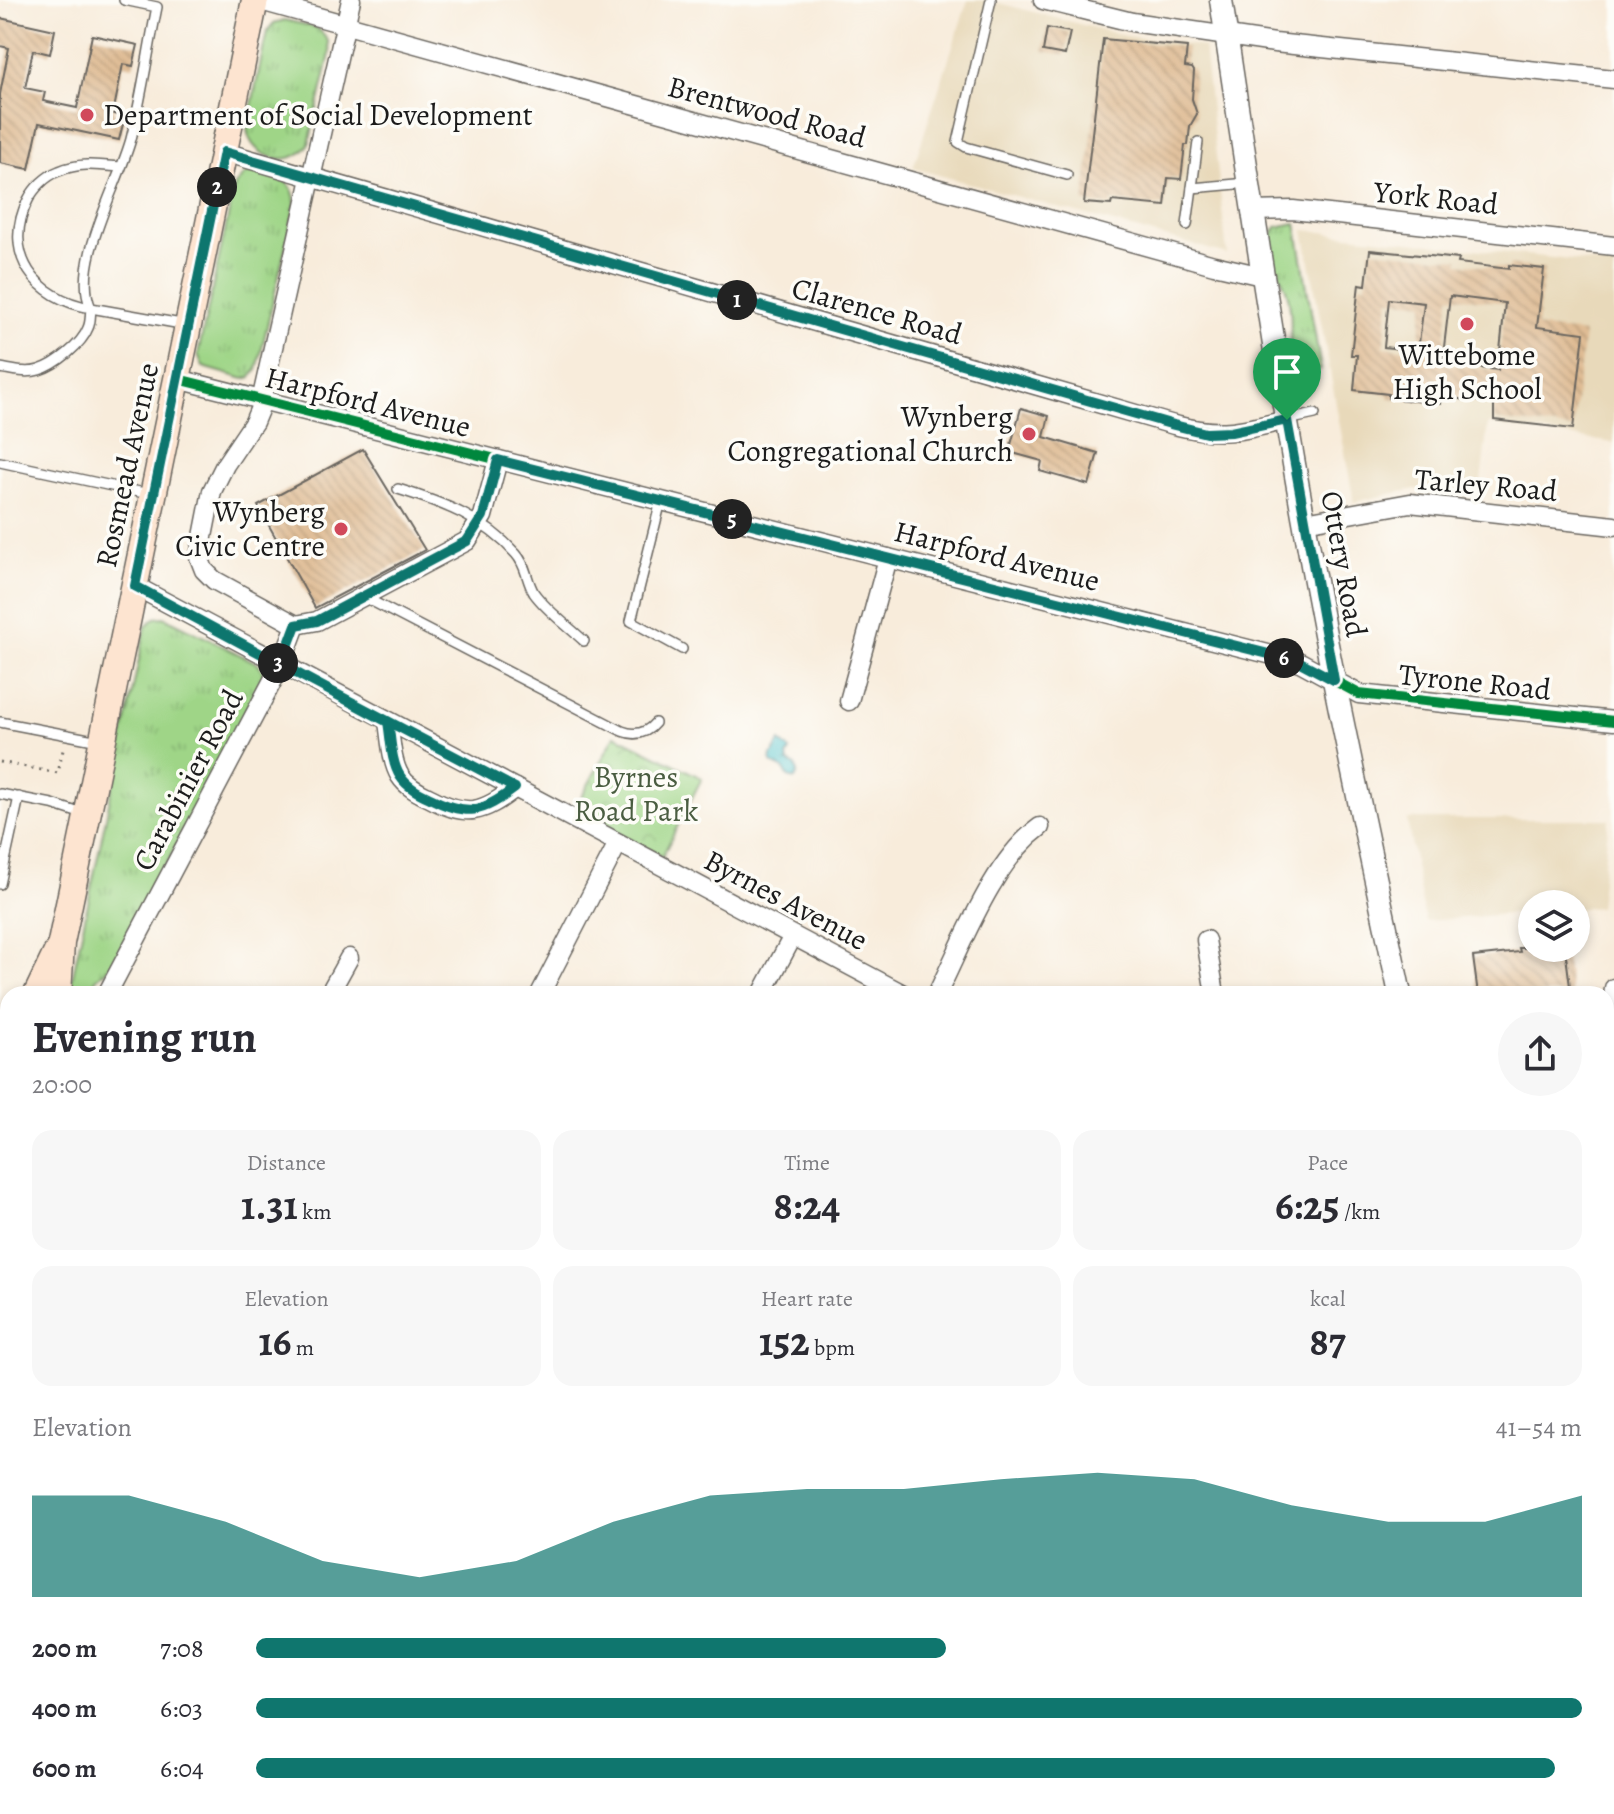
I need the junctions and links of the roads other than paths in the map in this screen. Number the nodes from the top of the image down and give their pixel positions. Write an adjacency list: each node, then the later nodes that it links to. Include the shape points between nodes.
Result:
1 (124, 0): 7 (lane)
2 (256, 0): 8 (street, Brentwood Road); 12 (main road, Rosmead Avenue)
3 (351, 0): 8 (street)
4 (991, 0): 14 (lane, via 958,142)
5 (1043, 0): 9 (street, via 1132,22)
6 (1221, 0): 9 (street, Ottery Road)
7 (158, 3): 13 (lane)
8 (345, 24): 15 (street); 21 (street, Brentwood Road)
9 (1227, 36): 10 (street); 16 (street, Ottery Road)
10 (1614, 79)
11 (1198, 142): 17 (lane)
12 (224, 152): 15 (street, Clarence Road); 23 (main road, Rosmead Avenue)
13 (120, 167): 22 (lane, via 87,271); 22 (lane, via 77,165 56,172 32,193 23,210 18,238 29,273 58,299)
14 (1067, 175)
15 (310, 177): 26 (street); 28 (street, Clarence Road, via 1206,433)
16 (1248, 183): 17 (lane); 18 (street, Ottery Road)
17 (1192, 188): 19 (lane)
18 (1252, 211): 20 (street, York Road, via 1293,210); 21 (street, Ottery Road)
19 (1187, 225)
20 (1614, 246)
21 (1262, 276): 28 (street, Ottery Road)
22 (91, 308): 23 (lane); 24 (lane, via 87,332 54,363 29,371)
23 (189, 325): 25 (main road, Rosmead Avenue)
24 (0, 368)
25 (178, 379): 26 (street, Harpford Avenue); 32 (main road, Rosmead Avenue)
26 (260, 400): 29 (street, Harpford Avenue); 40 (street, via 254,422 212,491 199,557 214,580)
27 (1315, 414): 28 (lane)
28 (1287, 420): 34 (street, Ottery Road)
29 (498, 460): 33 (street, Harpford Avenue); 35 (street)
30 (0, 462): 32 (lane)
31 (398, 489): 35 (lane, via 456,508)
32 (153, 494): 38 (main road, Rosmead Avenue)
33 (661, 501): 37 (street, Harpford Avenue); 42 (lane, via 631,621)
34 (1305, 522): 36 (street, Tarley Road, via 1410,503); 44 (street, Ottery Road)
35 (480, 523): 39 (street, via 458,547); 41 (lane, via 516,554 534,593)
36 (1614, 526)
37 (888, 558): 44 (street, Harpford Avenue, via 1300,662); 45 (street)
38 (135, 586): 43 (street, Byrnes Avenue); 50 (main road, Rosmead Avenue)
39 (364, 597): 40 (street, via 317,621); 49 (lane, via 622,731 644,733)
40 (296, 625): 43 (street, Carabinier Road)
41 (584, 641)
42 (682, 649)
43 (281, 665): 48 (street, Byrnes Avenue); 64 (street, Carabinier Road)
44 (1334, 680): 46 (street, Tyrone Road, via 1359,694); 71 (street, Ottery Road)
45 (849, 701)
46 (1614, 721)
47 (0, 722): 50 (lane)
48 (388, 722): 51 (street, Byrnes Avenue); 51 (street, via 401,777 448,808 479,810)
49 (655, 723)
50 (103, 742): 54 (main road, Rosmead Avenue)
51 (515, 788): 56 (street, Byrnes Avenue)
52 (0, 794): 53 (lane)
53 (19, 797): 54 (lane); 57 (lane)
54 (88, 815): 60 (main road, Rosmead Avenue)
55 (1040, 827): 69 (street, via 998,875)
56 (618, 843): 58 (street, Byrnes Avenue); 66 (street)
57 (0, 884)
58 (793, 936): 67 (street); 68 (street, Byrnes Avenue)
59 (1206, 940): 70 (street)
60 (61, 943): 62 (main road, Rosmead Avenue); 63 (main road, Rosmead Avenue)
61 (349, 958): 65 (street)
62 (41, 986)
63 (58, 986)
64 (111, 986)
65 (333, 986)
66 (544, 986)
67 (766, 986)
68 (888, 986)
69 (941, 986)
70 (1214, 986)
71 (1398, 986)

